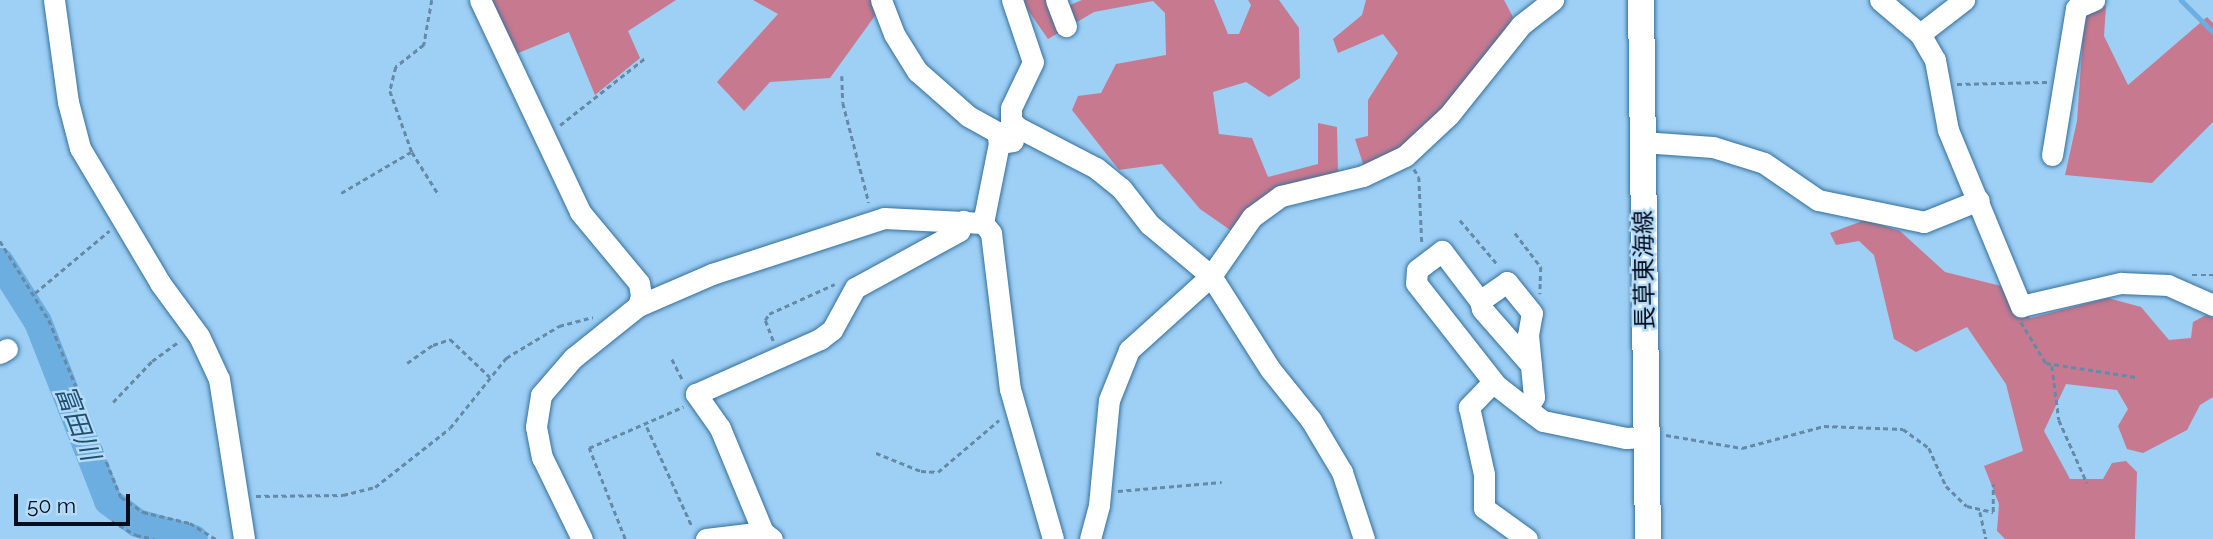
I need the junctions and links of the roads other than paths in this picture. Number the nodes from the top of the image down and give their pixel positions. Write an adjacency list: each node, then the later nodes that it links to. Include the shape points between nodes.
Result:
1 (54, 0): 29 (street, via 68,102 80,148 160,283 197,333 219,379)
2 (480, 0): 22 (street, via 580,212 639,283)
3 (881, 0): 15 (street, via 894,34 917,71 968,116 997,132)
4 (1012, 0): 13 (street, via 1032,62 1010,113 1017,127)
5 (1056, 0): 11 (street)
6 (1553, 0): 19 (street, via 1521,25 1450,115 1405,156 1363,176 1281,195 1252,217)
7 (1641, 0): 14 (main road, 長草東海線)
8 (1880, 0): 12 (street)
9 (1964, 0): 12 (street)
10 (2094, 0): 16 (street, via 2076,8)
11 (1066, 26)
12 (1920, 34): 17 (street, via 1935,60 1948,130)
13 (1028, 132): 15 (street, via 1023,140); 19 (street, via 1096,168 1121,188 1149,224)
14 (1642, 142): 17 (street, via 1713,147 1764,163 1818,200 1924,222); 26 (main road, 長草東海線)
15 (999, 143): 18 (street)
16 (2052, 155)
17 (1979, 200): 21 (street, via 2021,306 2121,283 2168,285)
18 (973, 222): 22 (street, via 916,217 874,221 712,274); 28 (street, via 855,288 832,330 695,396 720,428); 31 (street, via 991,233 1010,389)
19 (1211, 276): 32 (street, via 1129,350 1116,373); 33 (street, via 1342,472)
20 (1480, 300): 23 (street, via 1482,309); 23 (street, via 1507,282 1532,313); 24 (street, via 1442,251 1417,270 1416,283)
21 (2213, 305)
22 (630, 313): 30 (street, via 564,367 541,396 536,427 542,457)
23 (1531, 365): 25 (street, via 1534,397)
24 (1493, 382): 25 (street); 34 (street, via 1469,407 1484,474 1484,508)
25 (1527, 409): 26 (street, via 1543,421 1626,438)
26 (1646, 435): 35 (main road, 長草東海線)
27 (699, 533): 28 (street)
28 (768, 535)
29 (244, 539)
30 (582, 539)
31 (1053, 539)
32 (1090, 539)
33 (1364, 539)
34 (1527, 539)
35 (1648, 539)

